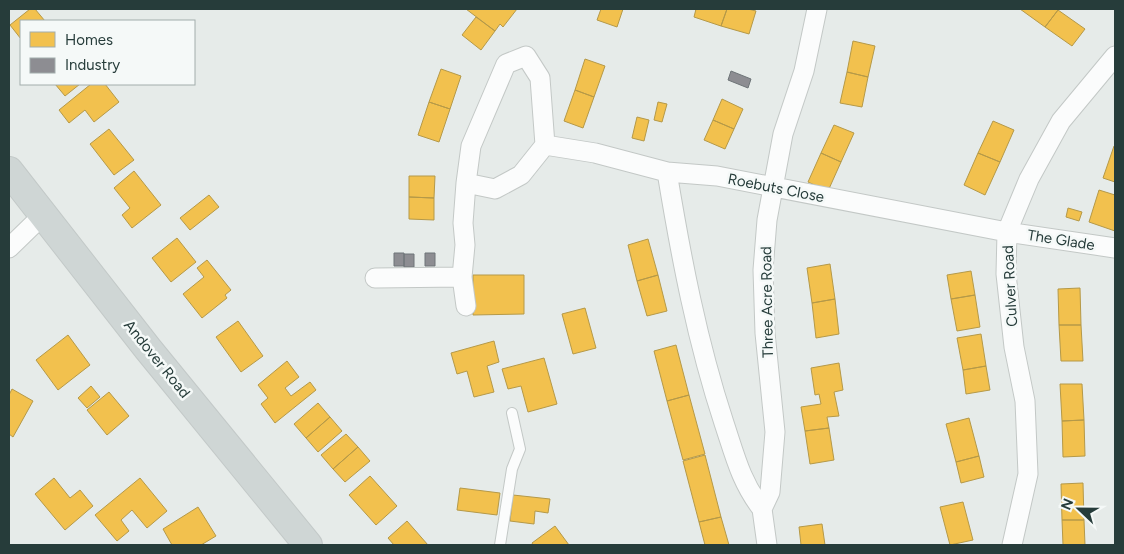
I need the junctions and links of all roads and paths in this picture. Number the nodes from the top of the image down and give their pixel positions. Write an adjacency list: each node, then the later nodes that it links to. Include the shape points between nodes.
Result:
1 (817, 9): 7 (street, Three Acre Road, via 804,71 783,134)
2 (1115, 56): 9 (street, Culver Road, via 1062,121 1028,179)
3 (545, 145): 5 (street, Roebuts Close, via 595,153); 6 (street, via 521,175 495,189); 6 (street, via 540,78 526,56 506,64 471,146)
4 (9, 171): 8 (main road, Andover Road)
5 (667, 172): 7 (street, Roebuts Close, via 717,176); 16 (street, Three Acre Road, via 685,276 708,375 748,490)
6 (466, 183): 12 (street, via 463,223 466,245)
7 (772, 186): 9 (street, Roebuts Close); 16 (street, Three Acre Road, via 763,270 765,334 775,432 770,492)
8 (43, 215): 10 (street); 17 (main road, Andover Road)
9 (1007, 232): 11 (street, The Glade); 20 (street, Culver Road, via 1006,274 1014,347 1025,401 1028,474)
10 (9, 248)
11 (1115, 248)
12 (462, 277): 13 (street); 14 (street)
13 (375, 278)
14 (466, 306)
15 (512, 413): 18 (lane, via 520,449 512,469)
16 (762, 509): 19 (street, Three Acre Road)
17 (308, 545)
18 (500, 545)
19 (767, 545)
20 (1012, 545)

